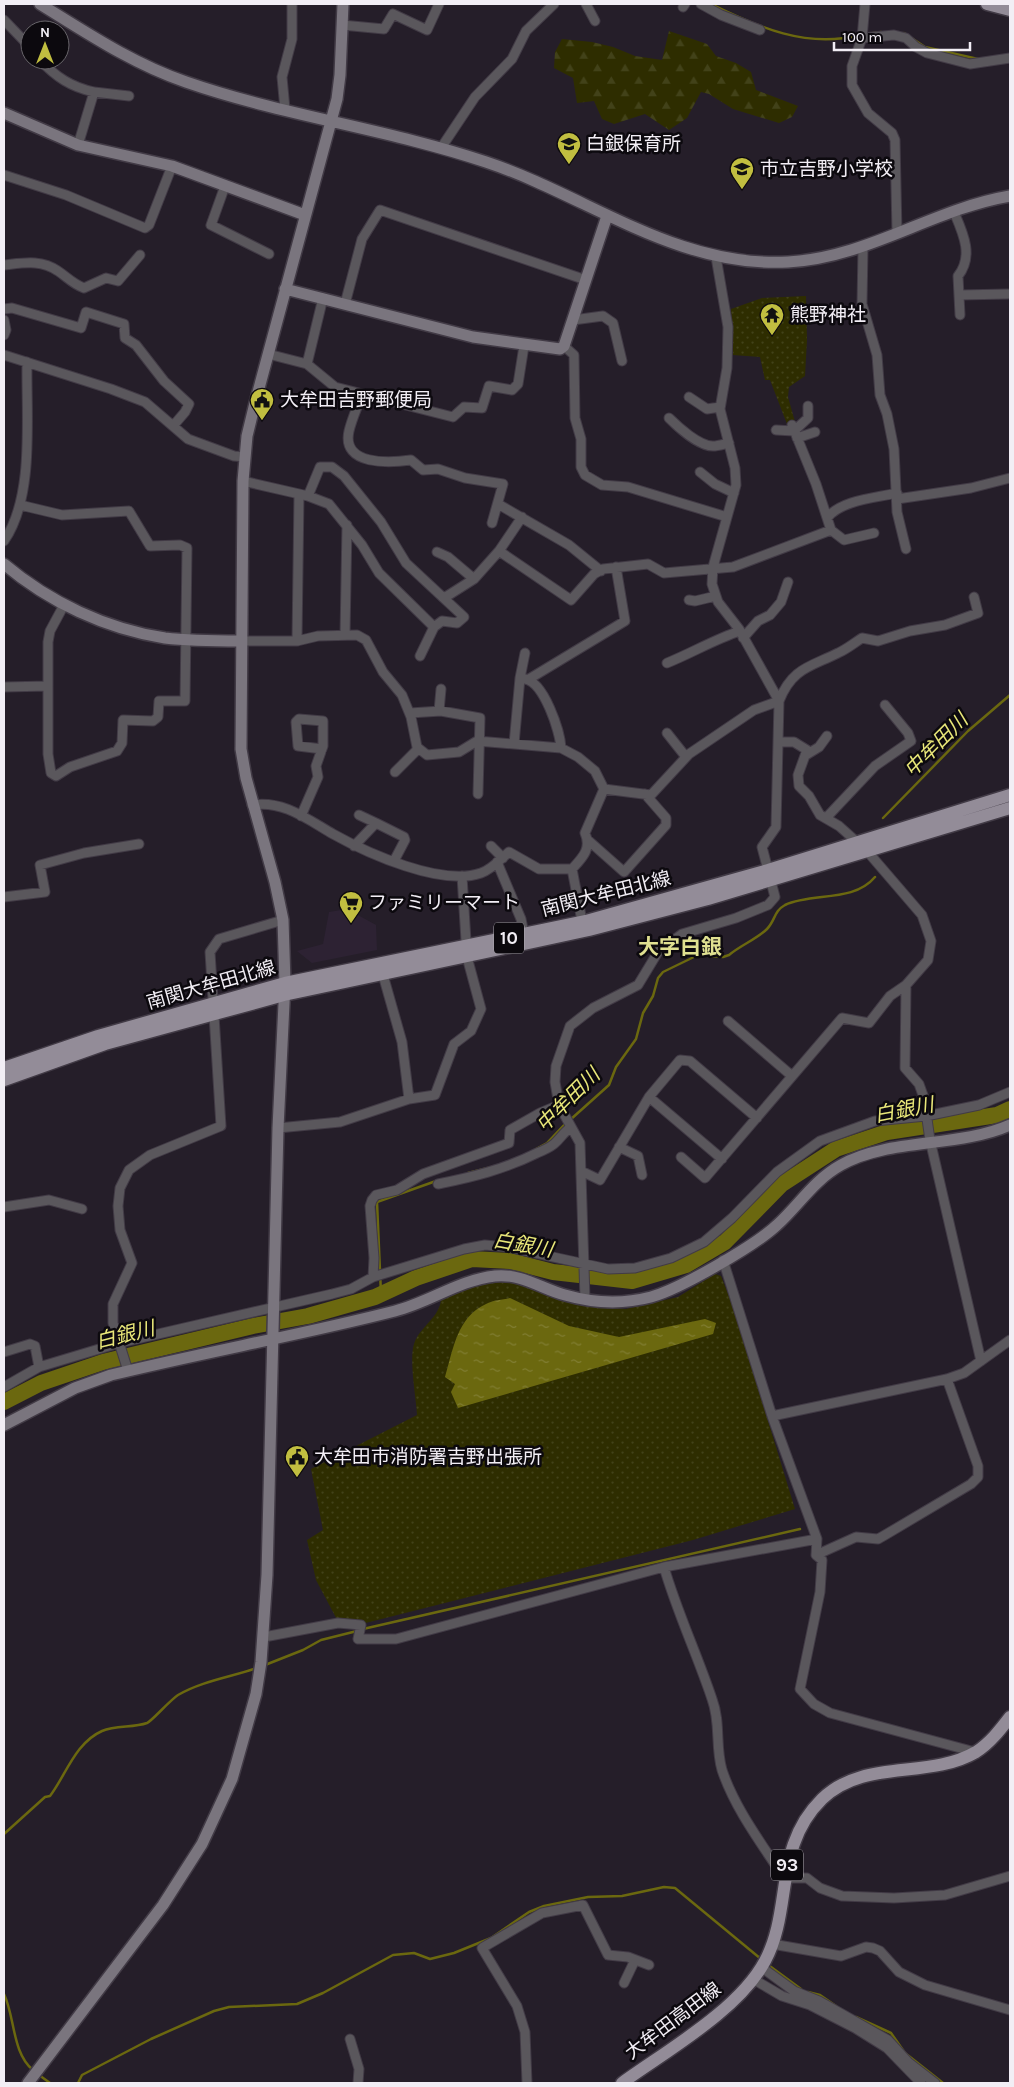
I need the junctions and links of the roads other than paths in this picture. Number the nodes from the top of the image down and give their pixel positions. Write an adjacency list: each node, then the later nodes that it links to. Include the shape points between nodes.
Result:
1 (40, 4): 21 (street, via 124,55 163,73 211,90)
2 (292, 4): 21 (street, via 292,39 282,77)
3 (343, 4): 13 (street)
4 (439, 4): 13 (street, via 427,30 393,14 384,29)
5 (554, 4): 25 (street, via 526,31 512,58 476,97)
6 (586, 4): 12 (street)
7 (702, 4): 14 (street)
8 (865, 4): 15 (street)
9 (987, 4): 10 (main road)
10 (1010, 10)
11 (4, 20): 16 (street)
12 (595, 21)
13 (342, 25): 23 (street, via 340,76)
14 (760, 30)
15 (862, 35): 17 (street, via 906,38 927,53 970,64); 33 (street, via 852,66 852,85 868,113 892,133 895,140)
16 (20, 37)
17 (1010, 58)
18 (50, 70): 19 (street, via 69,84)
19 (94, 92): 20 (street); 24 (street)
20 (129, 96)
21 (285, 109): 23 (street)
22 (4, 113): 24 (street)
23 (331, 121): 25 (street); 31 (street)
24 (78, 145): 26 (street)
25 (441, 148): 32 (street, via 509,170)
26 (172, 166): 27 (street, via 149,225 144,228 66,195); 28 (street)
27 (4, 175)
28 (225, 186): 31 (street); 35 (street, via 210,225)
29 (1010, 196): 30 (street)
30 (954, 212): 33 (street); 42 (street, via 965,238 965,267 958,276)
31 (304, 215): 40 (street)
32 (607, 216): 37 (street); 39 (street)
33 (898, 233): 34 (street)
34 (863, 248): 37 (street, via 789,262); 74 (street, via 862,304 877,355 880,395 894,449)
35 (269, 254)
36 (140, 255): 38 (street, via 118,282 106,278 84,288 39,262)
37 (716, 257): 59 (street, via 728,327 727,368)
38 (4, 265)
39 (586, 280): 44 (street, via 380,210 362,239); 48 (street)
40 (285, 290): 43 (street); 52 (street)
41 (1008, 294): 42 (street)
42 (959, 295): 46 (street)
43 (323, 298): 44 (street); 56 (street)
44 (345, 304): 50 (street, via 473,337)
45 (4, 309): 62 (street, via 12,308 81,328 86,312 124,324 125,338 136,345 164,381 188,404 186,412)
46 (960, 315)
47 (4, 320): 49 (street)
48 (573, 320): 51 (street); 54 (street, via 602,316 613,323)
49 (4, 335)
50 (524, 346): 51 (street, via 554,350); 57 (street, via 518,384 512,390 489,386 482,408 464,408 453,416)
51 (564, 346): 78 (street, via 574,355 575,418 585,475 602,485 628,487)
52 (268, 354): 56 (street); 67 (street, via 247,436)
53 (4, 355): 55 (street)
54 (622, 361)
55 (27, 362): 62 (street, via 145,402); 76 (street, via 25,478)
56 (307, 364): 57 (street, via 336,387)
57 (362, 394): 75 (street, via 348,432 355,453 368,461 395,463 411,460 423,470 438,469 465,478 503,484)
58 (689, 397): 59 (street, via 707,409)
59 (720, 406): 66 (street)
60 (808, 406): 64 (street, via 808,418)
61 (669, 418): 66 (street, via 684,434 704,444)
62 (173, 426): 67 (street, via 200,446)
63 (776, 430): 64 (street)
64 (794, 432): 65 (street); 79 (street)
65 (815, 432)
66 (729, 443): 71 (street, via 735,468)
67 (245, 457): 70 (street)
68 (700, 472): 71 (street)
69 (1010, 478): 74 (street, via 971,488)
70 (243, 481): 72 (street); 104 (street)
71 (734, 493): 78 (street)
72 (298, 494): 73 (street); 103 (street)
73 (308, 496): 81 (street, via 330,504); 95 (street, via 320,467 332,467 344,476 381,522 406,563)
74 (897, 496): 79 (street, via 845,505); 85 (street, via 897,512)
75 (498, 504): 77 (street); 80 (street)
76 (20, 505): 84 (street); 102 (street, via 62,516 128,511 150,546 180,545 187,548)
77 (522, 517): 86 (street); 91 (street, via 569,545)
78 (727, 517): 90 (street)
79 (827, 518): 82 (street)
80 (492, 523)
81 (346, 525): 99 (street, via 379,572); 100 (street)
82 (831, 530): 83 (street, via 844,540); 90 (street, via 733,567)
83 (874, 533)
84 (4, 541)
85 (906, 549)
86 (499, 551): 91 (street, via 571,600 594,574); 92 (street)
87 (437, 552): 92 (street)
88 (4, 564): 98 (street)
89 (616, 567): 90 (street, via 648,564 664,573); 91 (street); 108 (street, via 625,622)
90 (713, 570): 94 (street, via 712,584)
91 (601, 571)
92 (474, 579): 95 (street)
93 (788, 582): 101 (street, via 781,602 770,616 758,621)
94 (716, 596): 97 (street); 101 (street)
95 (444, 598): 99 (street, via 464,617 457,623 442,621)
96 (974, 598): 112 (street, via 978,613 945,625 878,641 862,638 803,668 786,684)
97 (689, 600)
98 (64, 605): 102 (street, via 126,629); 109 (street, via 48,642)
99 (434, 627): 106 (street)
100 (345, 635): 103 (street); 115 (street, via 357,635 366,640)
101 (742, 635): 107 (street, via 722,637); 112 (street)
102 (186, 640): 104 (street); 109 (street, via 185,701 158,701 158,717 152,721 123,720 122,743 117,751 70,766 56,776 51,773 48,754)
103 (297, 641): 104 (street)
104 (241, 642): 131 (street, via 242,749)
105 (525, 653): 108 (street)
106 (420, 656)
107 (667, 663)
108 (524, 679): 120 (street); 122 (street, via 538,688 550,709 560,734)
109 (48, 686): 110 (street)
110 (4, 687)
111 (441, 689): 114 (street)
112 (779, 701): 119 (street); 125 (street, via 754,710)
113 (885, 705): 135 (street, via 912,740 875,766)
114 (439, 711): 115 (street); 118 (street, via 480,718)
115 (410, 713): 121 (street)
116 (667, 733): 125 (street)
117 (827, 736): 124 (street, via 819,747)
118 (477, 741): 120 (street); 121 (street, via 459,752 427,755); 128 (street)
119 (779, 742): 124 (street, via 802,745 807,750); 146 (street, via 776,827 762,847)
120 (514, 744): 122 (street)
121 (418, 748): 126 (street)
122 (561, 748): 127 (street, via 578,756 595,771)
123 (322, 749): 134 (street, via 316,766 318,777)
124 (806, 755): 135 (street, via 798,775 799,786)
125 (686, 757): 129 (street, via 660,787 651,795)
126 (395, 772)
127 (604, 789): 129 (street); 137 (street, via 586,833)
128 (478, 794)
129 (645, 794): 137 (street, via 666,818 666,825 624,872)
130 (1010, 794): 138 (main road, 南関大牟田北線 / 10)
131 (252, 805): 134 (street, via 267,802); 149 (street)
132 (1010, 808): 142 (main road, 南関大牟田北線 / 10)
133 (359, 815): 136 (street)
134 (301, 816): 140 (street)
135 (826, 818): 138 (street)
136 (376, 823): 140 (street); 144 (street, via 404,837)
137 (589, 841): 145 (street, via 587,852)
138 (857, 842): 142 (street); 146 (main road, 南関大牟田北線 / 10)
139 (139, 844): 148 (street, via 84,853 40,865 45,892)
140 (354, 846): 144 (street)
141 (491, 846): 143 (street)
142 (867, 851): 146 (main road, 南関大牟田北線 / 10); 154 (street, via 922,914 931,941 928,960)
143 (500, 860): 145 (street, via 509,852 539,869); 147 (street, via 481,873); 151 (street)
144 (394, 861): 147 (street, via 442,876)
145 (572, 869): 150 (street)
146 (769, 875): 150 (main road, 南関大牟田北線 / 10); 152 (main road, 南関大牟田北線 / 10, via 708,899 598,928); 164 (street, via 775,897 768,905 682,934 658,952 638,985 593,1008 570,1026 556,1066)
147 (462, 876): 152 (street)
148 (4, 897)
149 (283, 920): 155 (street); 156 (street, via 219,939 210,952)
150 (582, 922): 151 (main road, 南関大牟田北線 / 10)
151 (524, 934): 152 (main road, 南関大牟田北線 / 10)
152 (467, 952): 153 (main road, 南関大牟田北線 / 10); 155 (main road, 南関大牟田北線 / 10); 163 (street, via 481,1009 471,1031 454,1044 435,1095)
153 (383, 975): 155 (main road, 南関大牟田北線 / 10); 163 (street, via 402,1042)
154 (906, 985): 159 (street, via 890,996 870,1023 842,1018); 165 (street, via 905,1068 919,1084)
155 (285, 989): 156 (main road, 南関大牟田北線 / 10); 169 (street)
156 (215, 1009): 158 (main road, 南関大牟田北線 / 10, via 98,1036); 160 (main road, 南関大牟田北線 / 10); 186 (street, via 221,1126 138,1162 128,1170 120,1188 120,1230 132,1263 113,1304 113,1323)
157 (728, 1021): 159 (street)
158 (4, 1068)
159 (792, 1076): 166 (street)
160 (4, 1080)
161 (1010, 1092): 165 (street, via 979,1106)
162 (649, 1097): 166 (street, via 680,1060 690,1061); 171 (street); 173 (street)
163 (409, 1099): 169 (street, via 340,1122)
164 (559, 1105): 167 (street); 181 (street, via 510,1130 509,1143 423,1174 397,1190 376,1195 370,1206)
165 (927, 1117): 170 (street); 180 (street, via 875,1120 820,1141 777,1172 704,1242 671,1258 635,1268 608,1269)
166 (757, 1118): 173 (street)
167 (568, 1124): 174 (street, via 580,1143); 176 (street, via 554,1144 511,1166)
168 (1010, 1125): 170 (street, via 973,1137)
169 (278, 1128): 183 (street)
170 (930, 1142): 179 (street, via 883,1150 840,1165 807,1192 777,1226); 188 (street)
171 (619, 1148): 174 (street, via 600,1180); 175 (street, via 638,1156)
172 (681, 1157): 173 (street, via 705,1178)
173 (722, 1159)
174 (581, 1171): 180 (street)
175 (642, 1175)
176 (438, 1184)
177 (4, 1207): 178 (street, via 49,1200)
178 (82, 1209)
179 (723, 1260): 182 (street, via 676,1288 632,1302); 193 (street)
180 (584, 1265): 181 (street, via 485,1245); 182 (street)
181 (377, 1276): 183 (street, via 351,1288)
182 (585, 1296): 184 (street, via 564,1295 522,1278 499,1275 464,1283 399,1310)
183 (275, 1309): 184 (street); 186 (street)
184 (274, 1336): 190 (street); 198 (street)
185 (1010, 1340): 188 (street)
186 (120, 1345): 189 (street); 190 (street)
187 (4, 1352): 189 (street, via 30,1344 34,1346)
188 (981, 1361): 191 (street, via 964,1373)
189 (39, 1367): 192 (street)
190 (127, 1369): 194 (street, via 75,1388)
191 (947, 1379): 193 (street); 196 (street, via 978,1466 978,1478 886,1536 878,1539 856,1537)
192 (4, 1387)
193 (772, 1416): 195 (street)
194 (4, 1425)
195 (817, 1539): 196 (street); 197 (street)
196 (816, 1554): 200 (street, via 822,1560 820,1592 800,1689 804,1696 830,1712)
197 (664, 1567): 198 (street, via 396,1639 358,1639 361,1625 338,1623); 202 (street, via 718,1716 722,1770 732,1794)
198 (264, 1637): 211 (street, via 256,1694 243,1744 232,1779 202,1844 163,1905)
199 (1010, 1717): 200 (main road, 大牟田高田線 / 93, via 990,1741)
200 (975, 1752): 202 (main road, 大牟田高田線 / 93, via 938,1766 876,1772 829,1794 801,1826)
201 (1010, 1876): 202 (street, via 945,1895 894,1898 842,1896 820,1888 807,1878)
202 (784, 1878): 203 (main road, 大牟田高田線 / 93)
203 (772, 1944): 206 (main road, 大牟田高田線 / 93); 209 (street, via 841,1956 872,1948 880,1951 899,1972 925,1985)
204 (635, 1960): 205 (street); 208 (street); 213 (street, via 608,1955 583,1905 542,1913 482,1948 518,2006 524,2032)
205 (648, 1965)
206 (761, 1967): 207 (main road, 大牟田高田線 / 93); 216 (street, via 794,1991 888,2040 908,2062)
207 (753, 1979): 214 (main road, 大牟田高田線 / 93, via 733,2003); 215 (street, via 782,1996 810,2005 855,2028 887,2048)
208 (624, 1983)
209 (1010, 2010)
210 (350, 2039): 212 (street, via 359,2068)
211 (28, 2083)
212 (358, 2083)
213 (527, 2083)
214 (622, 2083)
215 (921, 2083)
216 (935, 2083)

